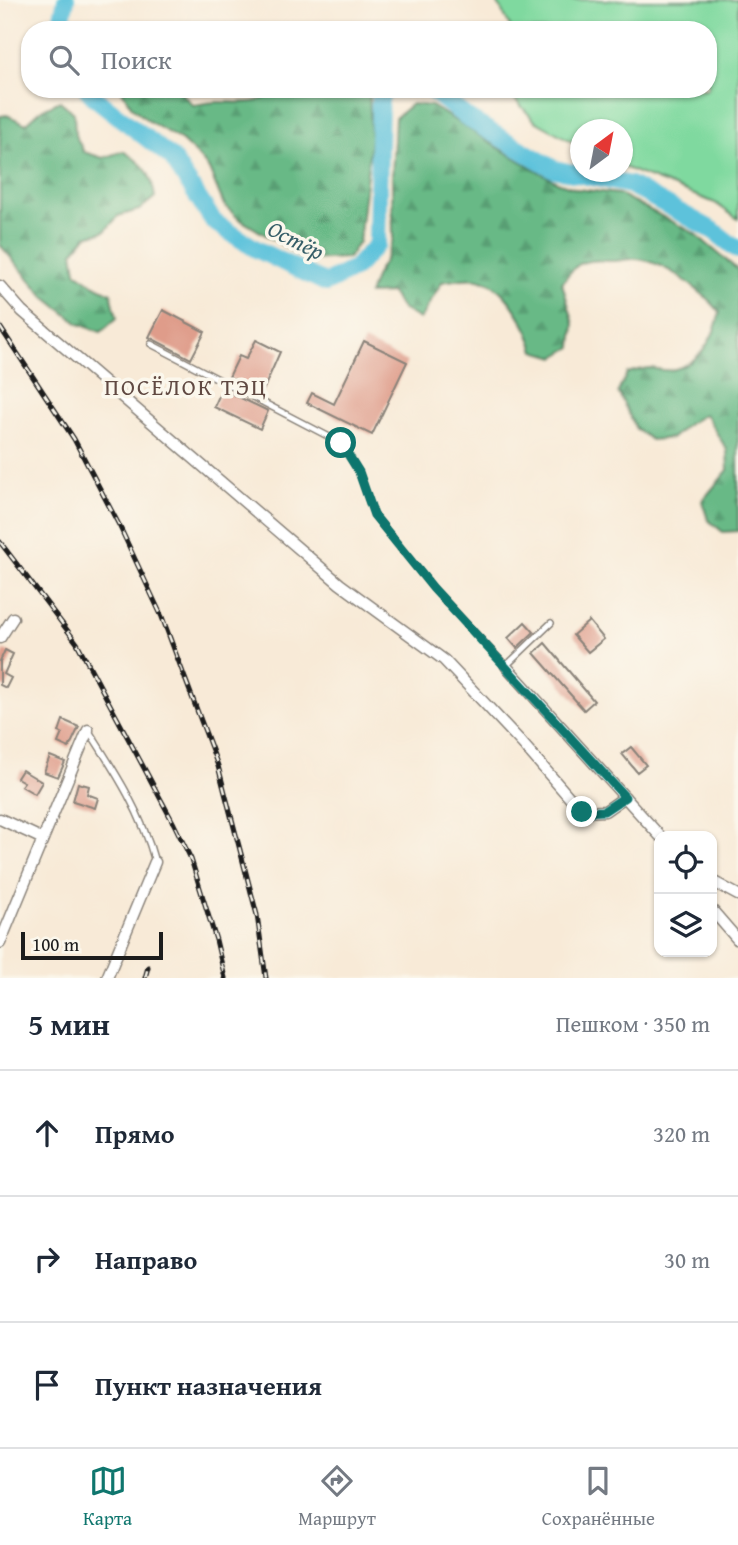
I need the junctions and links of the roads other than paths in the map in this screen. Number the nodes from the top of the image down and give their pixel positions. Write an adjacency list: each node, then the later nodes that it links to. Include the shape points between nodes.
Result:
1 (0, 286): 8 (street, via 22,312 340,584 444,660 582,812 604,811)
2 (151, 344): 6 (lane, via 341,443 359,472 374,515 433,588)
3 (13, 618): 5 (street)
4 (551, 623): 6 (lane)
5 (0, 638)
6 (506, 666): 8 (street)
7 (88, 730): 11 (street); 12 (lane, via 121,781)
8 (625, 797): 10 (street)
9 (0, 820): 11 (street)
10 (656, 831)
11 (43, 839): 17 (street)
12 (155, 862): 18 (street)
13 (717, 883): 14 (street)
14 (738, 895)
15 (717, 916): 16 (street)
16 (738, 940)
17 (0, 943)
18 (107, 978)

